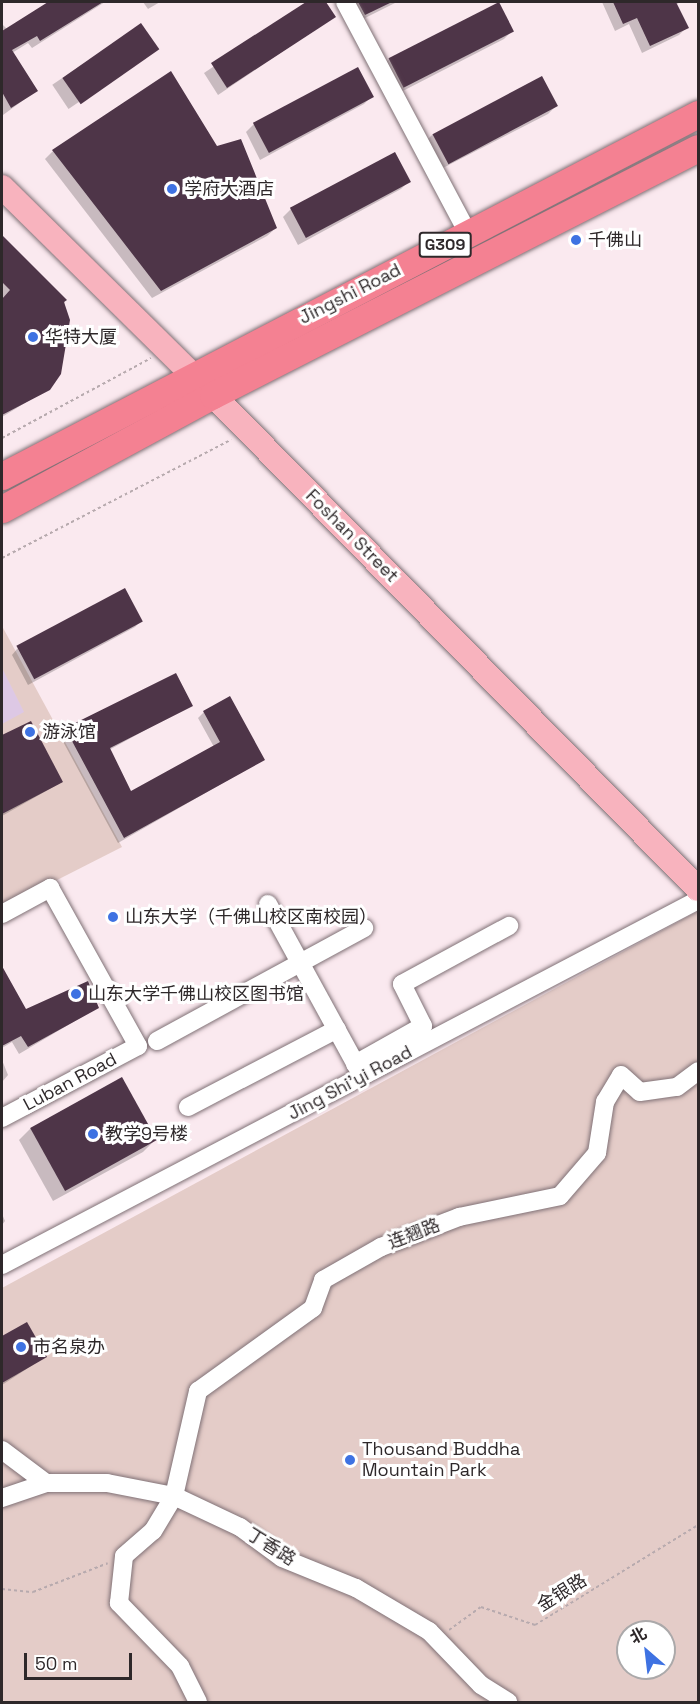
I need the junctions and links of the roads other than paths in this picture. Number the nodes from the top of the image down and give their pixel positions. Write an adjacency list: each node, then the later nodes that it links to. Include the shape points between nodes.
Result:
1 (345, 2): 5 (street)
2 (699, 114): 5 (highway, Jingshi Road / G309)
3 (699, 148): 7 (highway, Jingshi Road / G309)
4 (2, 187): 6 (main road, Foshan Street)
5 (468, 233): 6 (highway, Jingshi Road / G309)
6 (193, 376): 7 (main road, Foshan Street); 8 (highway, Jingshi Road / G309)
7 (213, 395): 9 (highway, Jingshi Road / G309); 10 (main road, Foshan Street)
8 (2, 476)
9 (2, 509)
10 (699, 889)
11 (699, 900): 19 (street, Jing Shi'yi Road)
12 (268, 904): 16 (street)
13 (2, 914): 22 (street, Luban Road, via 50,888 138,1046)
14 (509, 926): 19 (street, via 402,984 423,1026)
15 (364, 928): 16 (street)
16 (301, 962): 17 (street); 18 (street)
17 (336, 1029): 19 (street); 21 (street)
18 (157, 1041)
19 (359, 1070): 23 (street, Jing Shi'yi Road)
20 (699, 1071): 26 (street, 连翘路, via 677,1087 640,1092 621,1075 606,1102 597,1153 560,1196 459,1217 381,1247 323,1280 313,1308 198,1391)
21 (188, 1107)
22 (2, 1118)
23 (2, 1265)
24 (2, 1450): 25 (street)
25 (46, 1483): 26 (street, 丁香路, via 106,1483); 27 (street, 丁香路)
26 (174, 1496): 28 (street, via 153,1531 124,1556 118,1603 180,1666); 29 (street, 丁香路, via 240,1527 282,1558 356,1588 437,1640 481,1685)
27 (2, 1498)
28 (198, 1702)
29 (508, 1702)

